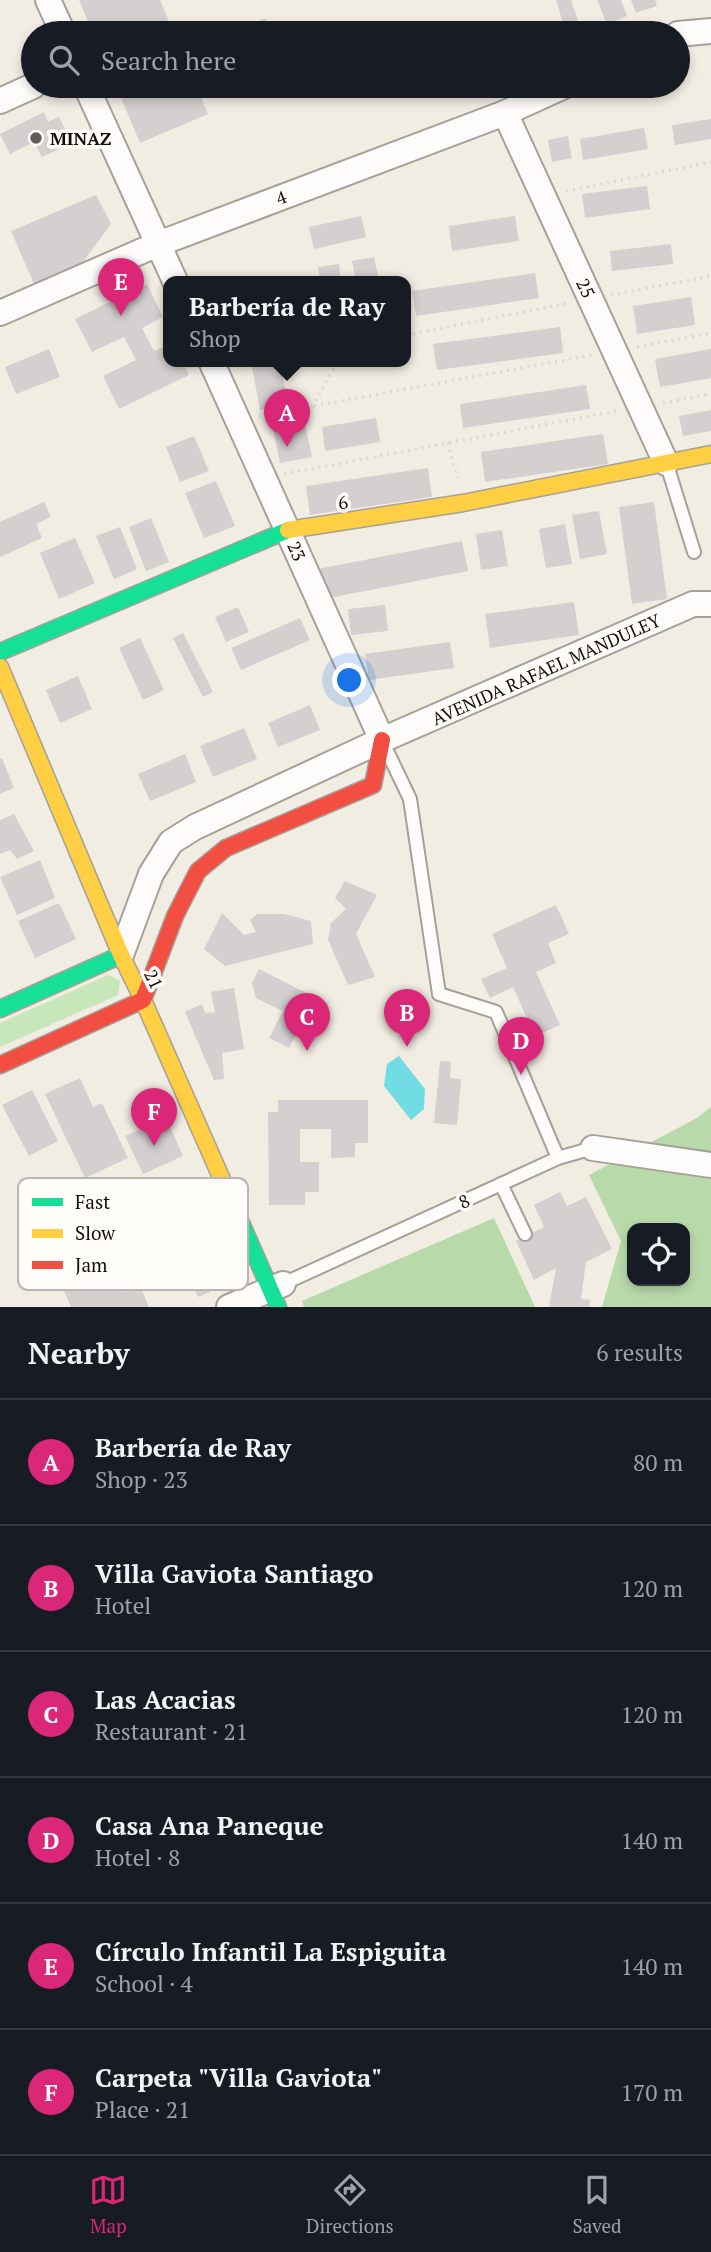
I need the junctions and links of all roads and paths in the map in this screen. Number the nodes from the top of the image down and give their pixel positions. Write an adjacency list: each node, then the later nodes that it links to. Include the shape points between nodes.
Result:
1 (48, 0): 2 (street)
2 (58, 21)
3 (711, 30): 4 (street)
4 (690, 33)
5 (21, 91): 8 (street)
6 (91, 98): 12 (street)
7 (538, 98): 9 (street, 4)
8 (0, 101)
9 (505, 113): 11 (street, 25); 12 (street, 4)
10 (711, 162): 11 (path)
11 (543, 195): 15 (street, 25)
12 (158, 244): 13 (street); 16 (street, 4)
13 (173, 276)
14 (711, 276): 15 (path)
15 (591, 299): 18 (path); 19 (street, 25)
16 (0, 313)
17 (711, 333): 19 (path)
18 (411, 334)
19 (614, 351): 23 (path); 24 (street, 25)
20 (214, 367): 25 (street, 23)
21 (335, 367): 23 (path)
22 (711, 394): 24 (path)
23 (312, 407): 25 (path)
24 (640, 407): 26 (path); 28 (street, 25)
25 (237, 420): 31 (street, 23)
26 (448, 443): 29 (path); 30 (path)
27 (711, 454): 28 (street, 6)
28 (666, 463): 30 (street, 6); 32 (lane)
29 (285, 474)
30 (463, 503): 31 (street, 6)
31 (287, 530): 34 (street, 6); 36 (street, 23)
32 (694, 552)
33 (711, 604): 36 (street, AVENIDA RAFAEL MANDULEY, via 693,604)
34 (0, 652)
35 (0, 667): 37 (street, 21)
36 (382, 740): 37 (street, AVENIDA RAFAEL MANDULEY, via 172,842 151,874); 38 (street, via 373,785 226,848 198,871 175,916); 42 (lane, via 410,799 439,994 496,1012)
37 (121, 955): 38 (street, 21); 39 (street)
38 (143, 1000): 40 (street); 44 (street, 21)
39 (0, 1009)
40 (0, 1065)
41 (593, 1148): 42 (lane, 8); 43 (street, 8)
42 (558, 1158): 45 (lane, 8)
43 (711, 1165)
44 (224, 1178)
45 (501, 1184): 47 (lane); 48 (lane, 8)
46 (248, 1230): 48 (street, 21)
47 (525, 1234)
48 (277, 1293): 49 (street, 8)
49 (229, 1307)

